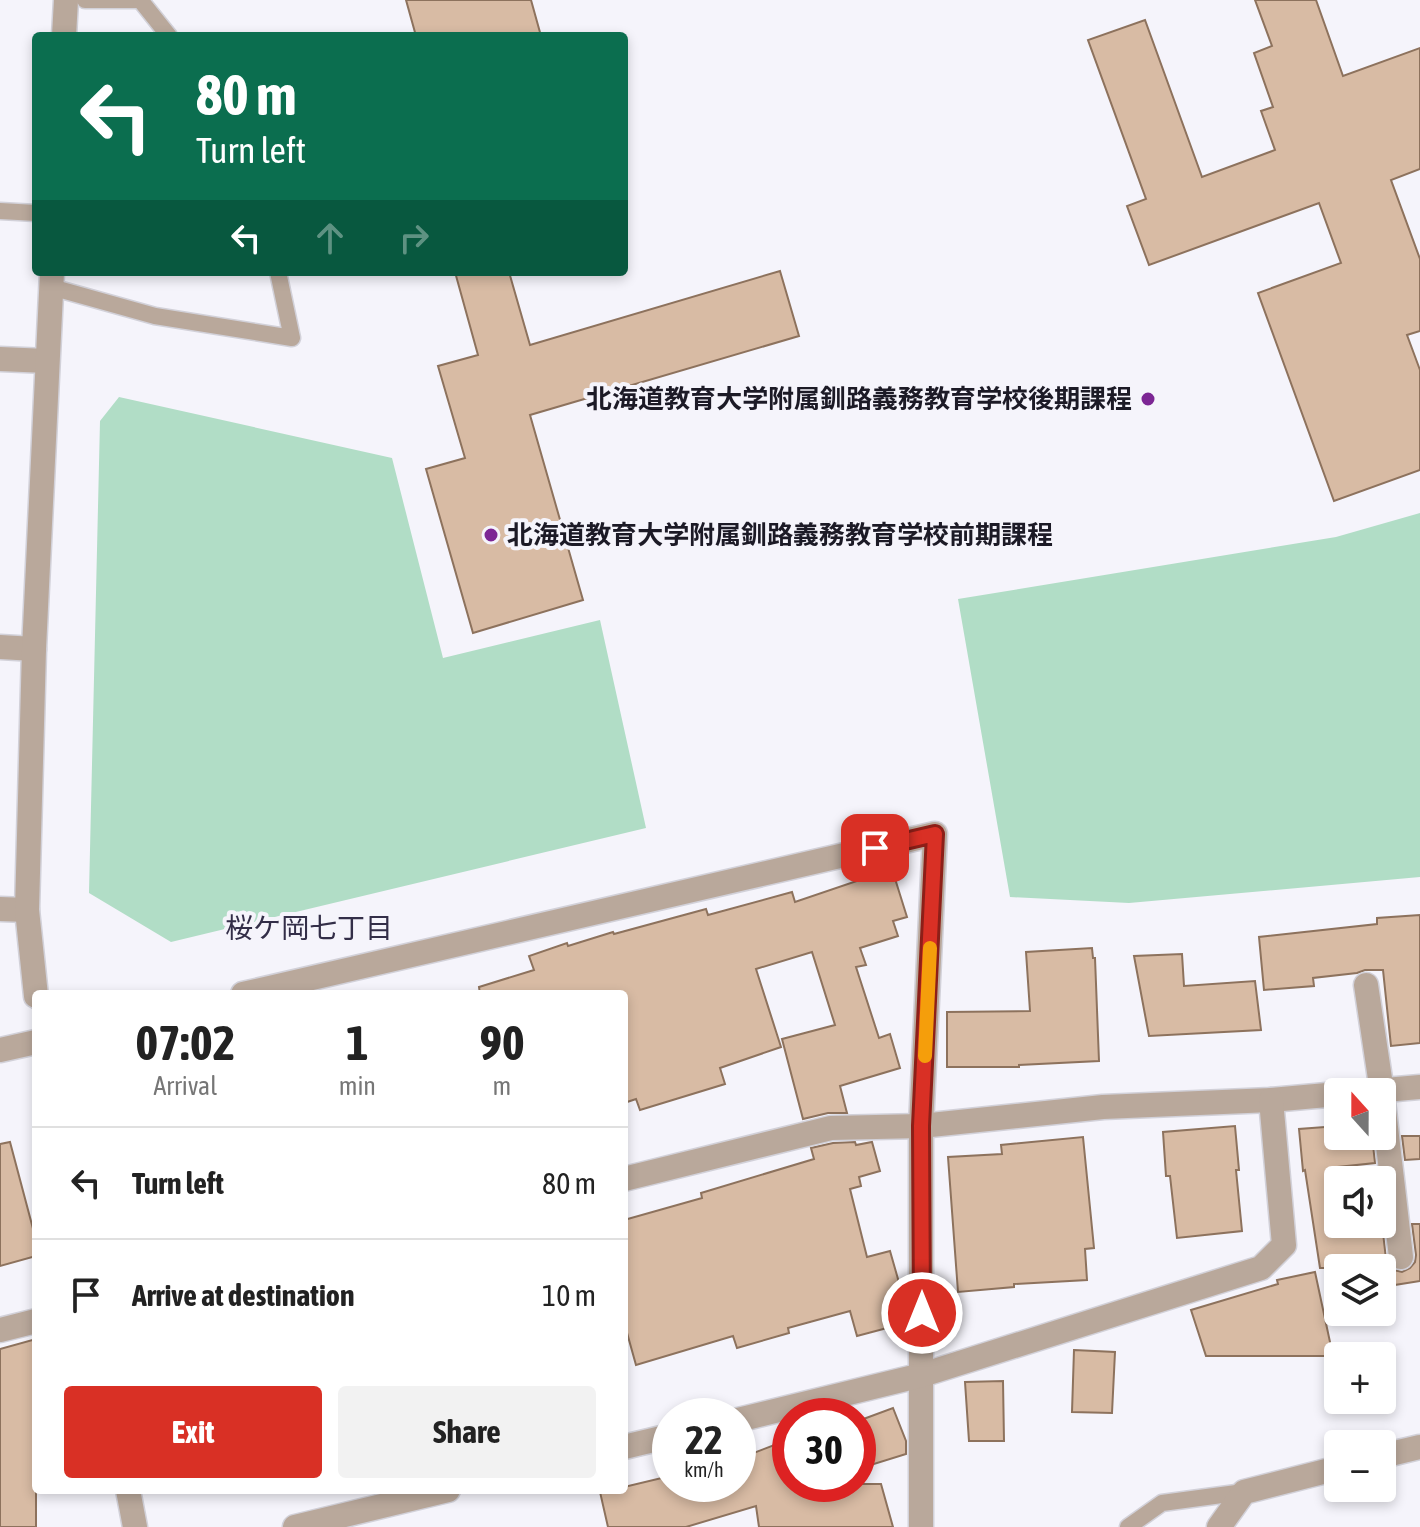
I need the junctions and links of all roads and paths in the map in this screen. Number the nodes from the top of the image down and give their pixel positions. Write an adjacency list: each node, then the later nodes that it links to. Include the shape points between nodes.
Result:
1 (66, 0): 4 (street)
2 (85, 0): 3 (lane)
3 (141, 0): 5 (lane)
4 (64, 32)
5 (166, 32)
6 (0, 211): 7 (lane)
7 (32, 213)
8 (279, 276): 9 (lane, via 292,338 155,316)
9 (52, 280): 11 (street)
10 (0, 359): 11 (street)
11 (47, 361): 13 (street)
12 (0, 647): 13 (street)
13 (34, 649): 15 (street)
14 (0, 909): 15 (street)
15 (27, 910): 17 (street)
16 (1366, 985): 21 (street)
17 (35, 990)
18 (260, 990): 26 (street, via 935,834)
19 (32, 1043): 20 (street)
20 (0, 1050)
21 (1376, 1078)
22 (1420, 1087): 23 (street)
23 (1396, 1090)
24 (1324, 1095): 25 (street)
25 (1271, 1100): 26 (street, via 1103,1107); 32 (street, via 1284,1245 1261,1268)
26 (921, 1126): 28 (street, via 831,1128); 32 (street)
27 (1385, 1150): 29 (street)
28 (628, 1178)
29 (1401, 1257)
30 (32, 1322): 31 (street)
31 (0, 1330)
32 (922, 1375): 33 (street); 44 (street)
33 (756, 1416)
34 (652, 1440): 35 (street)
35 (628, 1446)
36 (1420, 1447): 37 (street)
37 (1396, 1453)
38 (1324, 1472): 39 (street)
39 (1244, 1492): 45 (lane, via 1162,1503); 46 (street)
40 (129, 1494): 42 (street)
41 (431, 1494): 43 (street)
42 (135, 1527)
43 (295, 1527)
44 (921, 1527)
45 (1128, 1527)
46 (1219, 1527)

